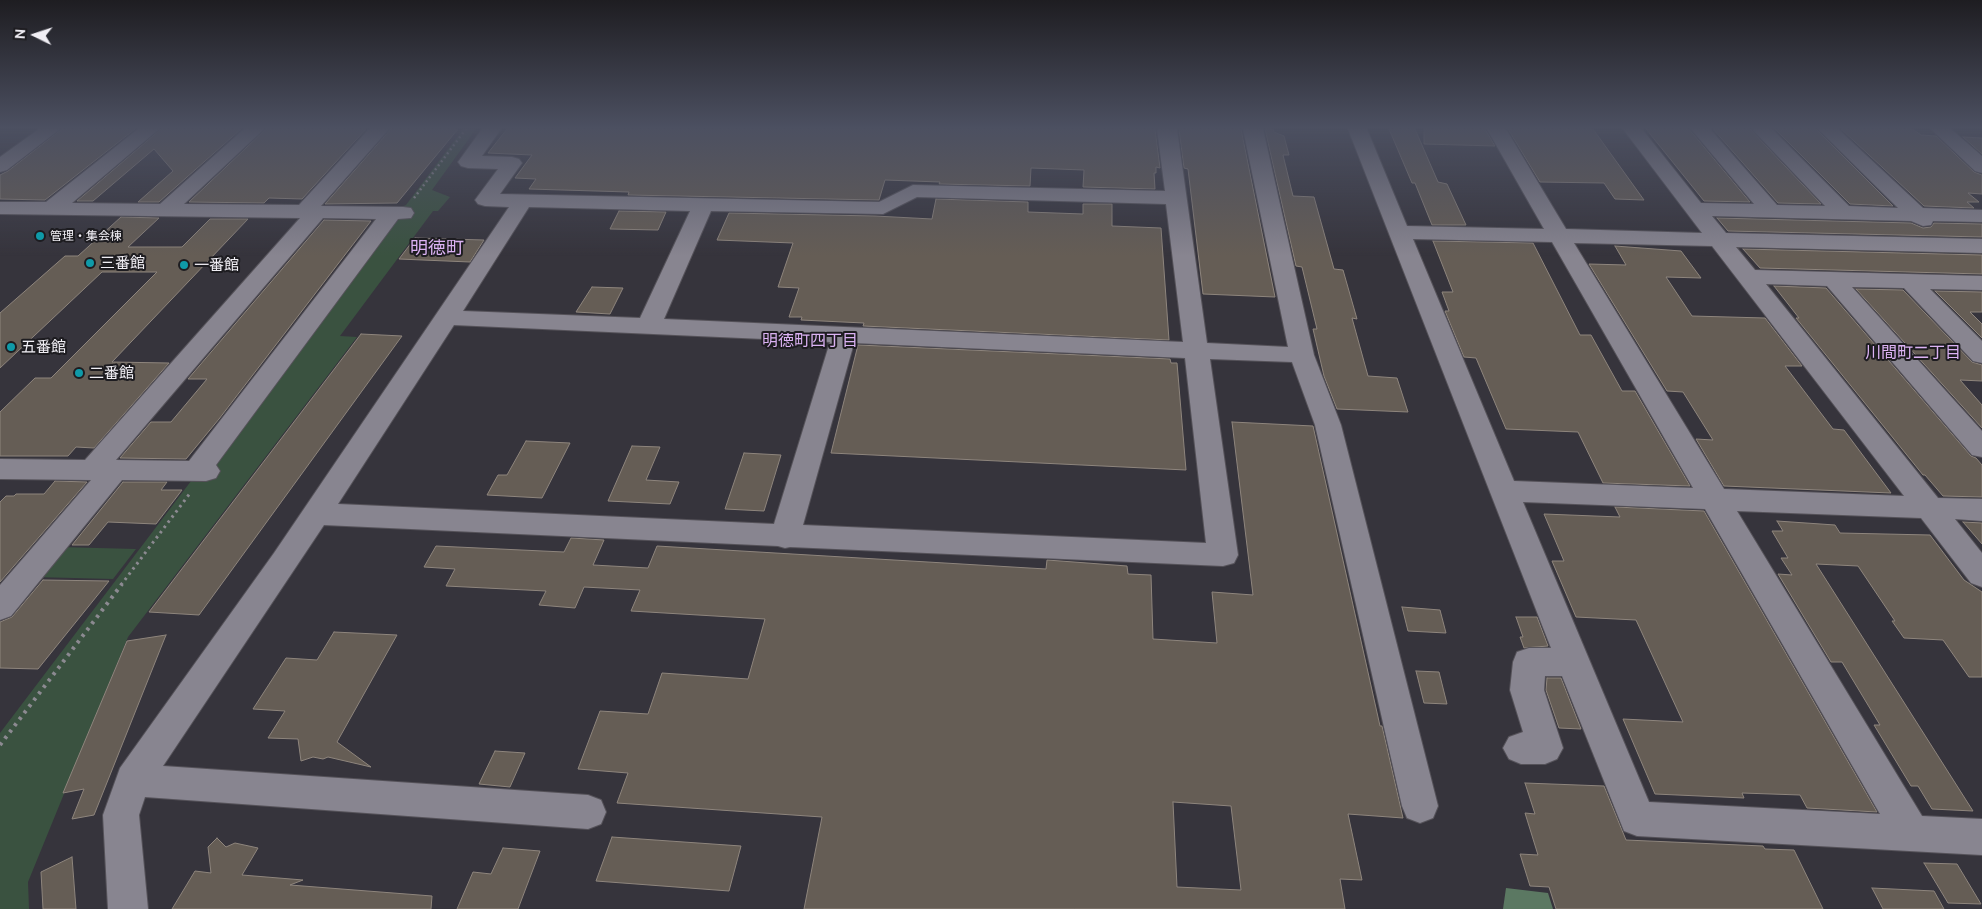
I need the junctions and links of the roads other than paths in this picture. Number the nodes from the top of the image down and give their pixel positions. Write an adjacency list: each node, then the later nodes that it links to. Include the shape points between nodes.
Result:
1 (97, 171): 17 (street)
2 (208, 171): 19 (street)
3 (344, 171): 21 (street)
4 (506, 171): 14 (street, via 485,200)
5 (1173, 171): 13 (street)
6 (1262, 171): 39 (street)
7 (1373, 171): 25 (street)
8 (1521, 171): 26 (street)
9 (1665, 171): 18 (street)
10 (1737, 171): 20 (street)
11 (1803, 171): 22 (street)
12 (1872, 171): 23 (street)
13 (1176, 198): 15 (street, via 913,191 883,208); 38 (street)
14 (524, 201): 15 (street); 35 (street)
15 (703, 204): 36 (street)
16 (0, 208): 17 (street)
17 (50, 209): 19 (street)
18 (1695, 209): 20 (street); 27 (street)
19 (166, 210): 21 (street)
20 (1771, 211): 22 (street)
21 (310, 212): 43 (street); 43 (street, via 397,213 202,471)
22 (1843, 212): 23 (street)
23 (1917, 214): 24 (street); 28 (street)
24 (1982, 216)
25 (1398, 232): 26 (street); 44 (street)
26 (1558, 235): 27 (street); 45 (street)
27 (1719, 239): 28 (street); 31 (street)
28 (1949, 245): 29 (street); 30 (street)
29 (1982, 246)
30 (1982, 276)
31 (1749, 277): 32 (street); 46 (street)
32 (1834, 280): 33 (street); 41 (street)
33 (1911, 282): 34 (street); 40 (street)
34 (1982, 283)
35 (446, 317): 36 (street); 48 (street)
36 (649, 326): 37 (street)
37 (844, 335): 38 (street); 49 (street)
38 (1195, 350): 39 (street); 49 (street, via 1223,556)
39 (1302, 355): 55 (street, via 1328,425)
40 (1982, 355)
41 (1982, 448)
42 (0, 469): 43 (street)
43 (103, 470): 51 (street)
44 (1504, 491): 45 (street); 52 (street)
45 (1715, 500): 46 (street); 57 (street)
46 (1929, 508): 47 (street); 50 (street)
47 (1982, 510)
48 (316, 514): 49 (street); 54 (street)
49 (785, 537)
50 (1982, 575)
51 (0, 606)
52 (1573, 662): 53 (street, via 1529,662 1527,690 1545,748); 57 (street, via 1637,819)
53 (1521, 748)
54 (133, 780): 56 (street); 59 (street, via 120,815)
55 (1420, 806)
56 (588, 812)
57 (1912, 834): 58 (street)
58 (1982, 837)
59 (128, 909)

